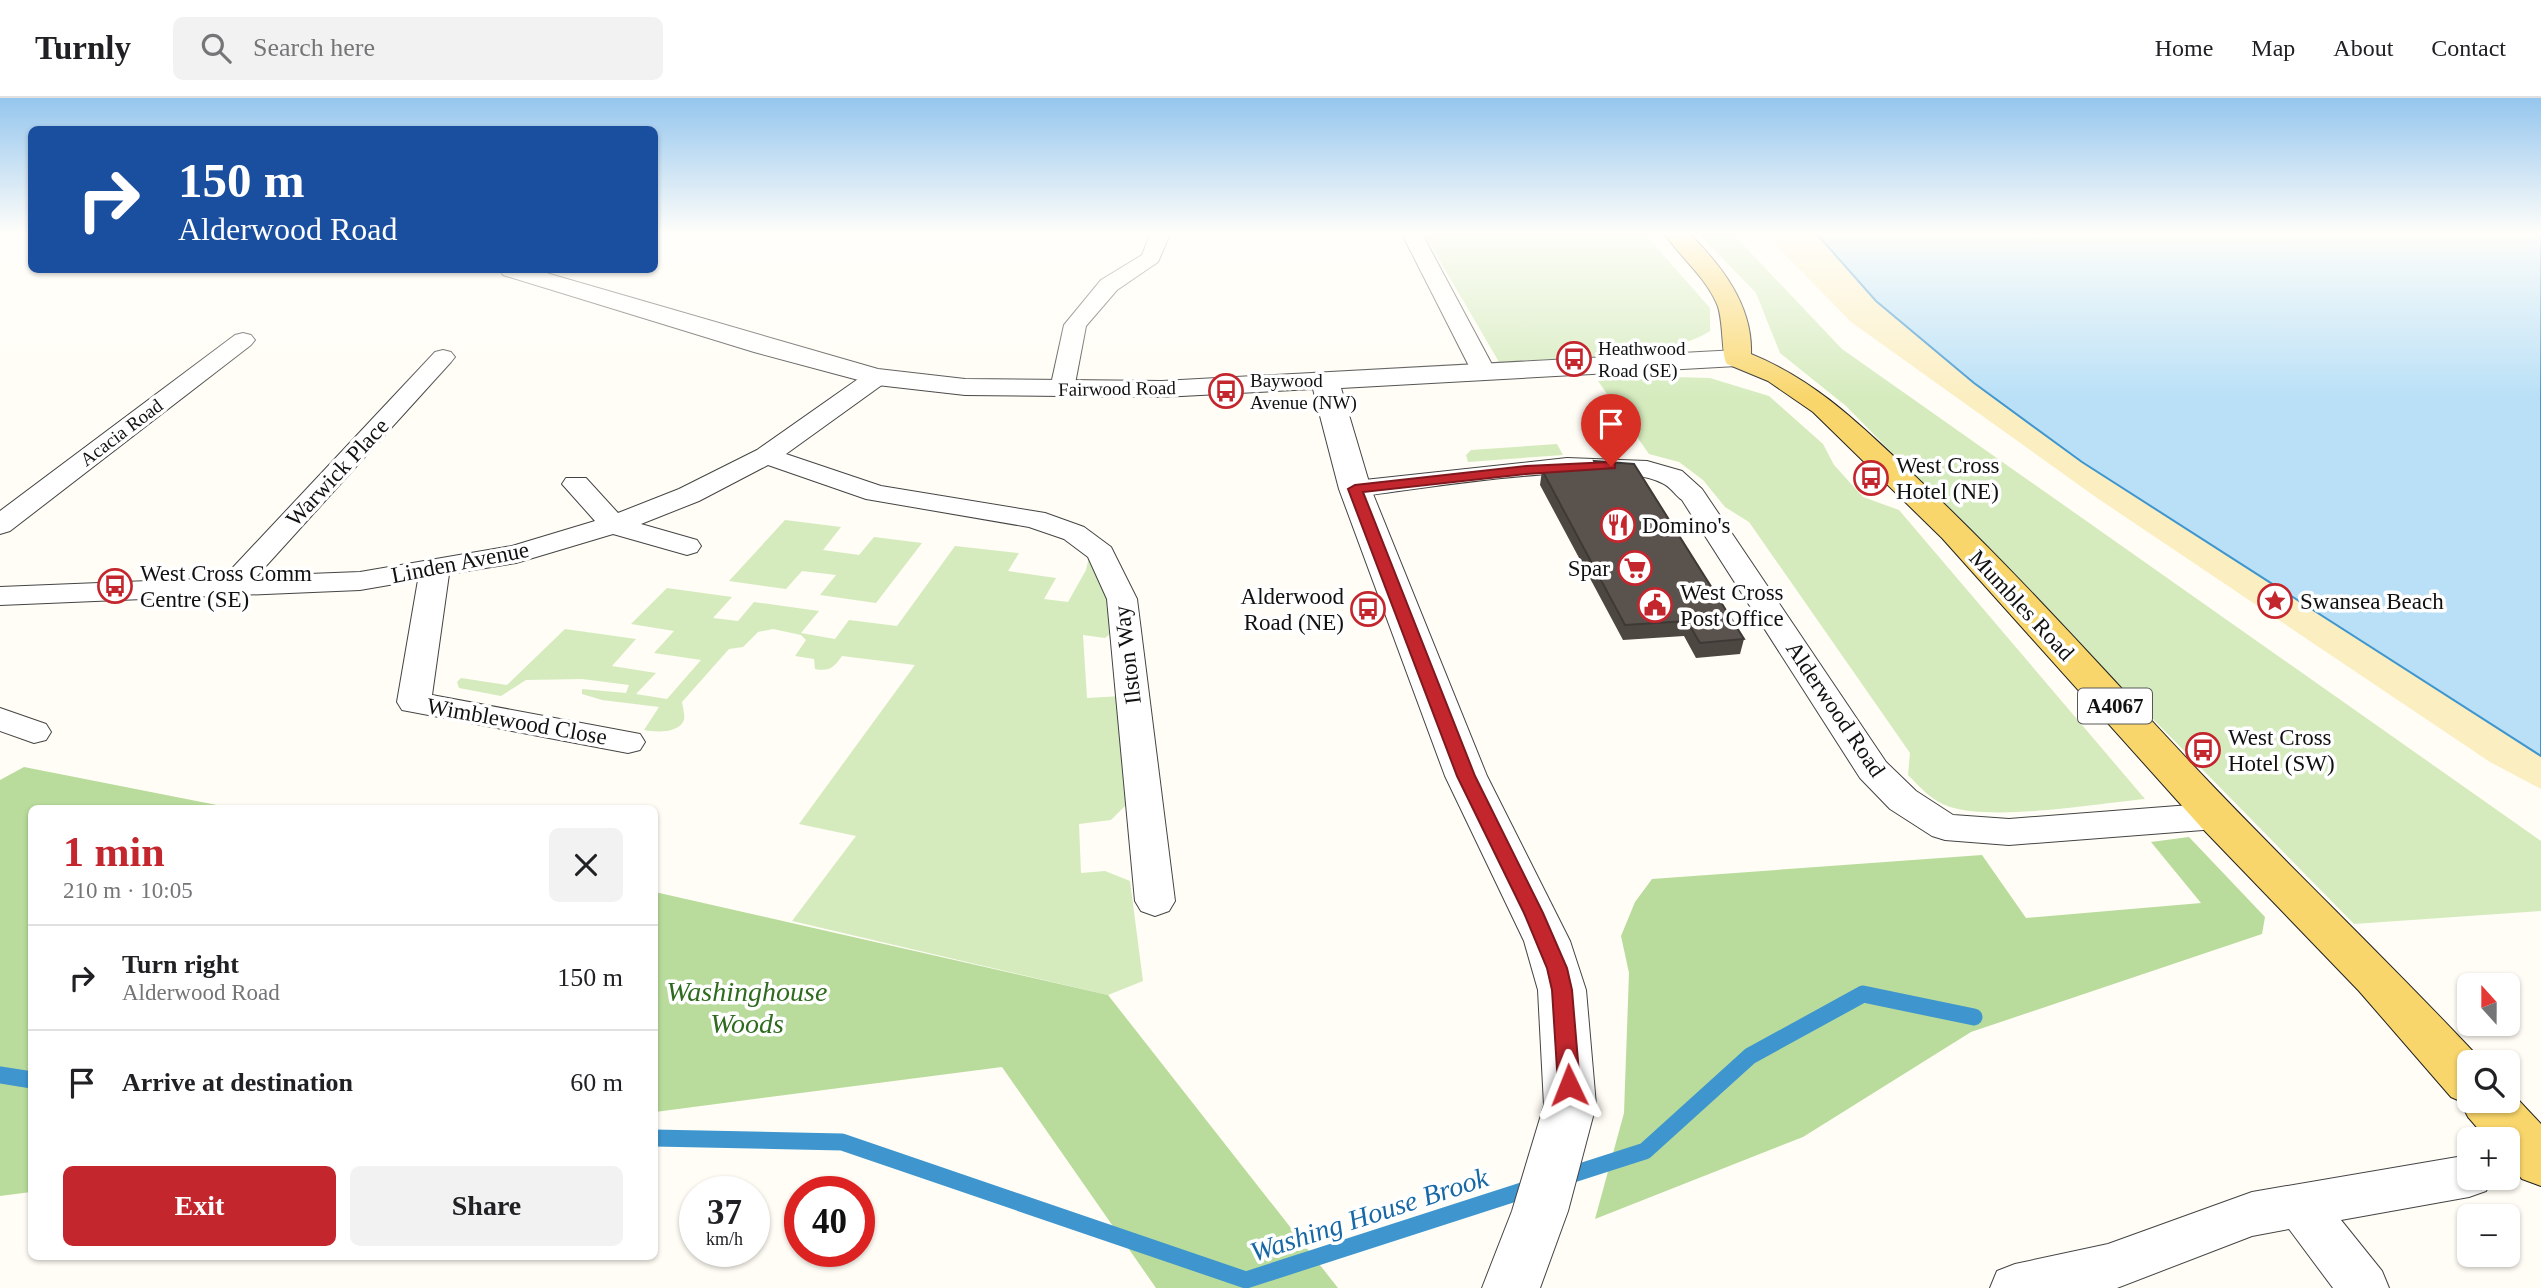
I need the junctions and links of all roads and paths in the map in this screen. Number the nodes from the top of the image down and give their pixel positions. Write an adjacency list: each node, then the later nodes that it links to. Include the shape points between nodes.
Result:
1 (570, 288): 9 (street, Fairwood Road)
2 (1107, 288): 11 (street, via 1075,325)
3 (1440, 288): 8 (street)
4 (1720, 288): 7 (main road, via 1741,339)
5 (243, 340): 15 (street, Acacia Road)
6 (443, 357): 19 (street, Warwick Place)
7 (1737, 358): 8 (street, Fairwood Road); 26 (main road, Mumbles Road / A4067, via 1778,375 1844,425 1954,531)
8 (1484, 373): 10 (street, Fairwood Road)
9 (877, 377): 11 (street, Fairwood Road, via 965,387); 12 (street, Linden Avenue)
10 (1324, 379): 11 (street, Fairwood Road); 14 (street)
11 (1062, 389)
12 (766, 456): 16 (street, Linden Avenue, via 689,495); 27 (street, Ilston Way, via 876,493 1035,519 1074,533 1101,553 1122,599)
13 (576, 484): 16 (street)
14 (1355, 489): 26 (street, Alderwood Road, via 1526,470 1626,466 1672,477 1692,495 1872,770 1903,800 1945,827 2009,832); 35 (street, via 1466,776 1557,968 1570,1105 1540,1211)
15 (0, 525)
16 (613, 525): 17 (street); 18 (street, Linden Avenue, via 516,554)
17 (687, 546)
18 (435, 569): 19 (street, Linden Avenue, via 360,581); 25 (street, Wimblewood Close, via 414,702)
19 (231, 587): 20 (street, Linden Avenue)
20 (35, 595): 21 (street, Linden Avenue); 22 (street)
21 (0, 596)
22 (0, 623)
23 (0, 719): 24 (street)
24 (34, 732)
25 (628, 741)
26 (2216, 816): 28 (main road, Mumbles Road / A4067, via 2376,978)
27 (1155, 901)
28 (2457, 1069)
29 (2497, 1113): 30 (main road)
30 (2541, 1162): 31 (street)
31 (2520, 1166)
32 (2457, 1178): 33 (street)
33 (2301, 1207): 34 (street, via 2252,1214); 37 (street)
34 (2081, 1281): 36 (street)
35 (1513, 1282)
36 (2015, 1287)
37 (2364, 1288)

